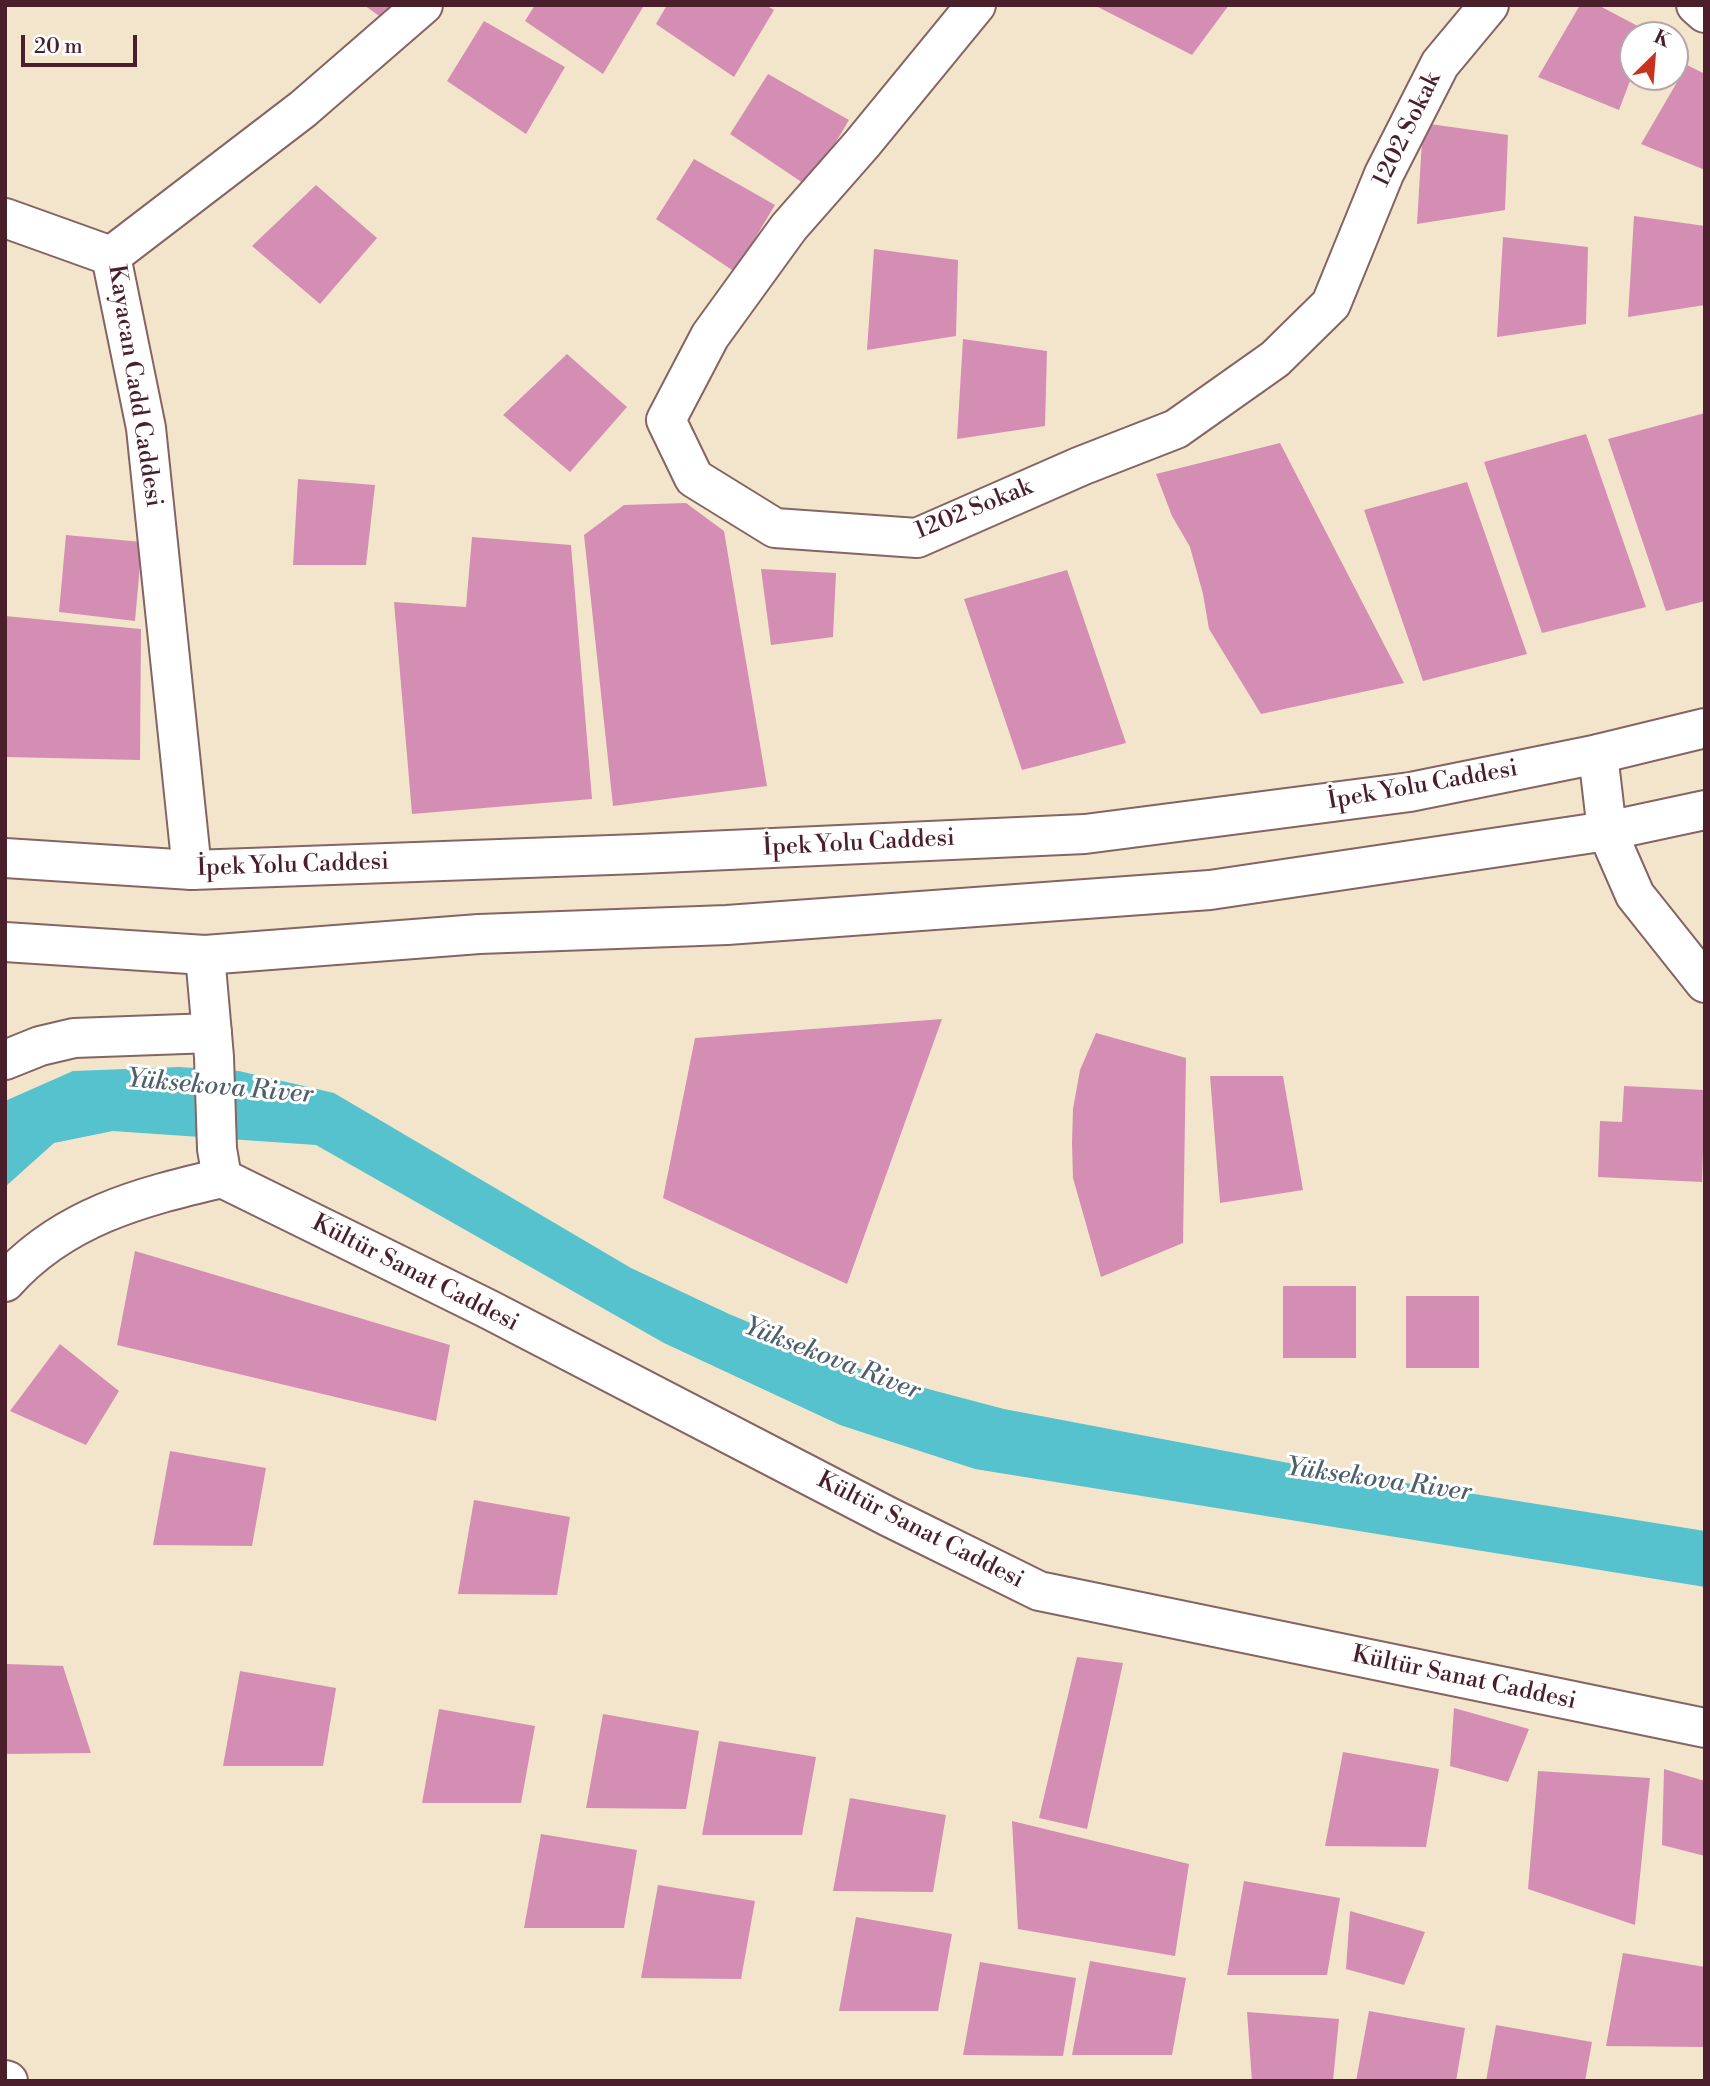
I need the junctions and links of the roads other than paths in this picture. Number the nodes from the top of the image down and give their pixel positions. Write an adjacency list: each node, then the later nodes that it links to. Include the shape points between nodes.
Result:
1 (423, 5): 7 (main road, Kayacan Cadd Caddesi, via 303,109)
2 (976, 5): 3 (main road, 1202 Sokak, via 789,226 710,336 666,420 694,478 775,528 918,538 1176,429 1275,359 1331,304 1384,174 1440,64)
3 (1489, 5)
4 (1696, 5): 5 (main road)
5 (1705, 13)
6 (5, 218): 7 (main road)
7 (111, 256): 13 (main road, Kayacan Cadd Caddesi, via 146,428)
8 (1705, 728): 9 (main road, İpek Yolu Caddesi)
9 (1598, 754): 11 (main road); 13 (main road, İpek Yolu Caddesi, via 1410,792 1085,834)
10 (1705, 810): 11 (main road)
11 (1607, 831): 15 (main road, via 1210,890 727,925 479,934); 16 (main road, via 1635,895)
12 (5, 858): 13 (main road, İpek Yolu Caddesi)
13 (192, 870)
14 (5, 942): 15 (main road)
15 (205, 955): 17 (main road)
16 (1705, 983)
17 (213, 1045): 18 (main road, via 74,1038); 19 (main road)
18 (5, 1060)
19 (220, 1163): 20 (main road, via 103,1212 53,1240); 21 (main road, Kültür Sanat Caddesi, via 476,1303 1039,1591)
20 (5, 1282)
21 (1705, 1728)

